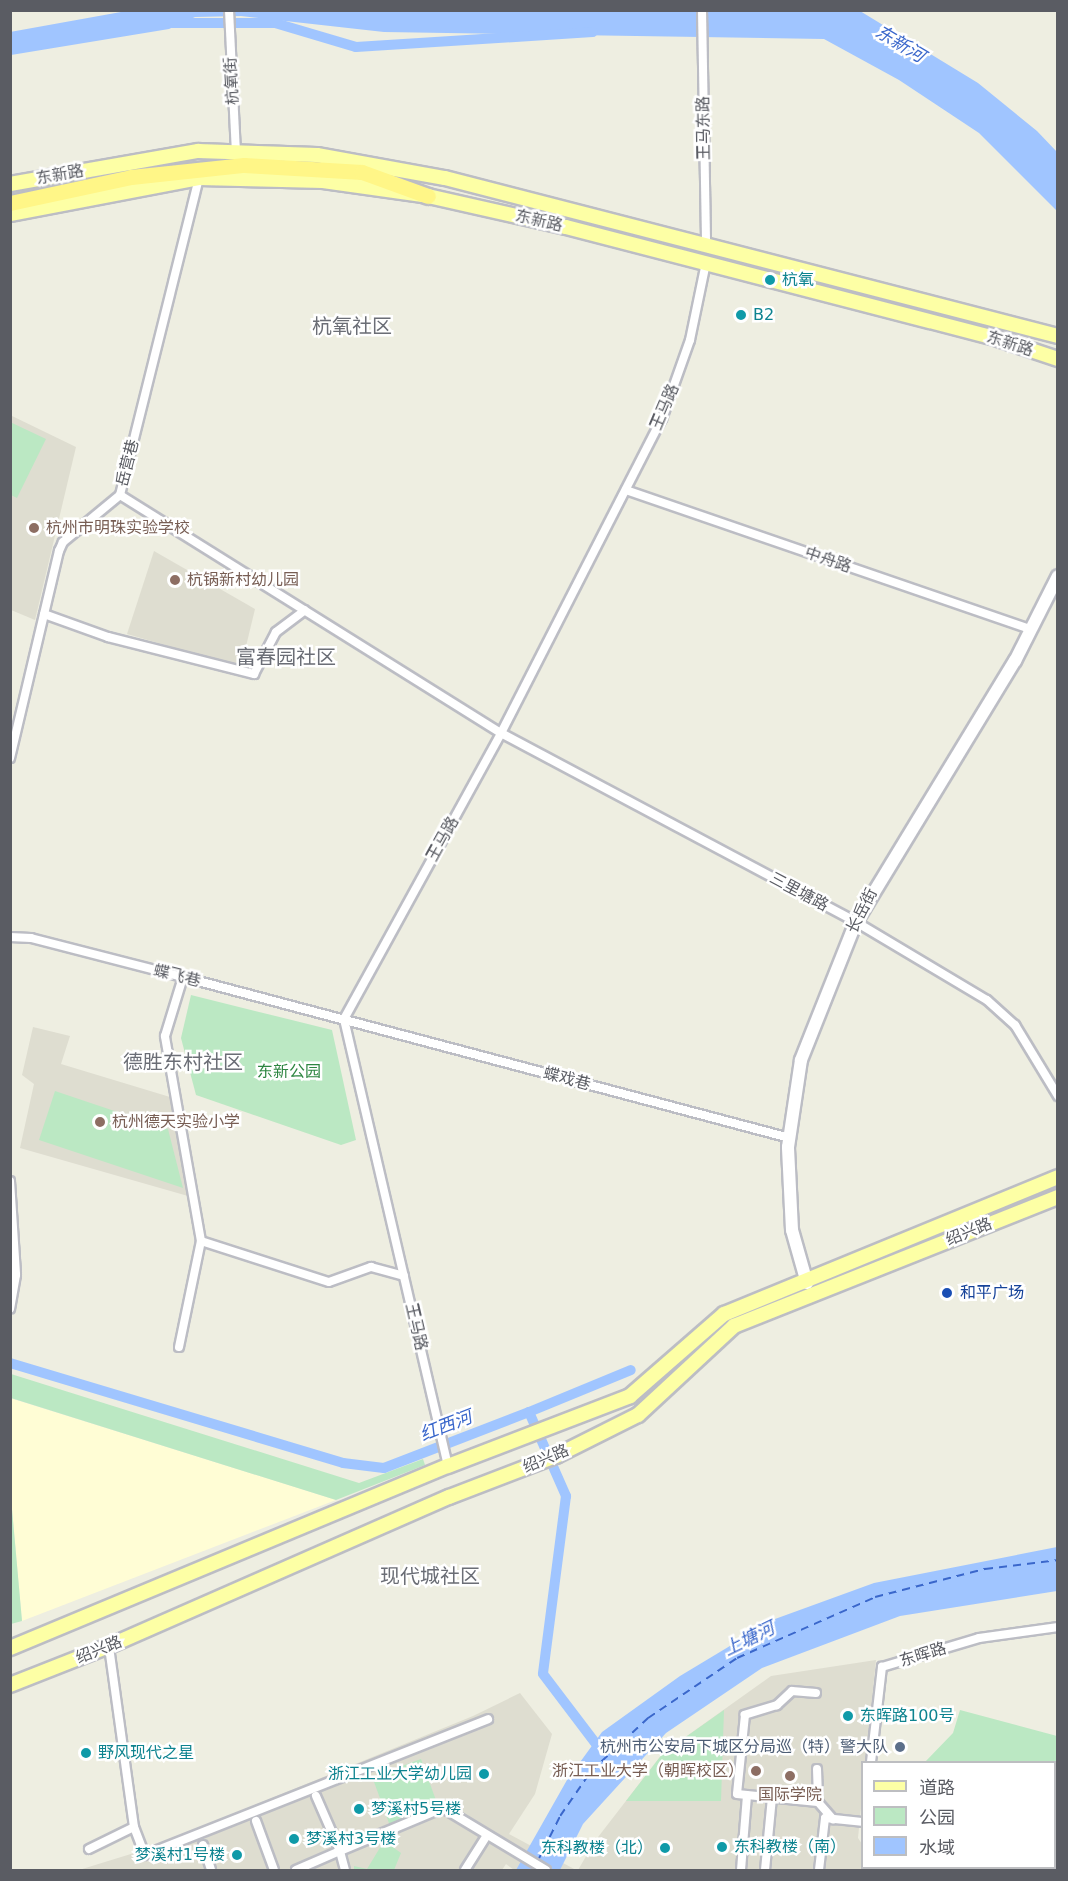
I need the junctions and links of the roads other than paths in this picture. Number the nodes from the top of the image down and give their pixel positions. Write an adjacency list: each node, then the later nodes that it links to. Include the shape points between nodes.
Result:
1 (229, 10): 3 (street, 杭氧街)
2 (702, 10): 9 (street, 王马东路)
3 (236, 151): 5 (main road, 东新路, via 198,151); 9 (main road, 东新路, via 317,154 445,178)
4 (199, 178): 6 (main road, 东新路, via 323,181); 8 (main road, 东新路); 14 (street, 岳营巷)
5 (10, 184)
6 (428, 196): 7 (highway, via 362,172 281,165 179,170); 10 (main road, 东新路)
7 (10, 203)
8 (10, 214)
9 (706, 245): 11 (main road, 东新路)
10 (706, 263): 12 (main road, 东新路); 13 (street, 王马路, via 690,340 671,399)
11 (1058, 336)
12 (1058, 359)
13 (626, 490): 18 (street, 中舟路); 19 (street, 王马路)
14 (120, 495): 16 (street, 三里塘路); 17 (street, 岳营巷, via 63,542)
15 (1058, 576): 18 (street, 长岳街)
16 (305, 610): 17 (street, via 276,632 254,674 108,637); 19 (street, 三里塘路)
17 (44, 614): 20 (street, 岳营巷)
18 (1030, 629): 21 (street, 长岳街)
19 (501, 733): 21 (street, 三里塘路); 24 (street, 王马路)
20 (10, 758)
21 (856, 922): 25 (street, 三里塘路, via 1004,1012 1033,1049); 26 (street, 长岳街, via 801,1060)
22 (10, 937): 23 (street, 蝶飞巷, via 31,938)
23 (183, 977): 24 (street, 蝶飞巷); 30 (street, via 165,1036)
24 (344, 1019): 26 (street, 蝶戏巷); 31 (street, 王马路)
25 (1058, 1096)
26 (790, 1138): 32 (street, 长岳街, via 792,1230)
27 (1058, 1177): 32 (main road, 绍兴路)
28 (10, 1180): 33 (street, via 16,1275)
29 (1058, 1197): 37 (main road, 绍兴路, via 734,1326 638,1415 550,1459 448,1497)
30 (201, 1241): 31 (street, via 329,1282 371,1267); 34 (street)
31 (404, 1276): 35 (street, 王马路)
32 (807, 1283): 35 (main road, 绍兴路, via 724,1314 630,1396)
33 (10, 1308)
34 (179, 1347)
35 (446, 1459): 38 (main road, 绍兴路)
36 (1058, 1627): 42 (street, 东晖路, via 979,1638 882,1667)
37 (109, 1646): 39 (main road, 绍兴路); 51 (street)
38 (10, 1648)
39 (10, 1685)
40 (816, 1693): 44 (street, via 792,1691 777,1705 745,1715 737,1794)
41 (488, 1719): 51 (street, via 145,1855)
42 (871, 1761)
43 (817, 1769): 47 (street)
44 (747, 1795): 46 (street); 62 (street)
45 (316, 1796): 55 (street)
46 (772, 1797): 47 (street); 63 (street)
47 (818, 1802): 48 (street)
48 (833, 1819): 50 (street); 64 (street, via 825,1818)
49 (256, 1821): 57 (street)
50 (861, 1822)
51 (134, 1827): 54 (street)
52 (487, 1835): 55 (street, via 443,1809); 60 (street); 61 (street)
53 (203, 1845): 56 (street)
54 (89, 1849)
55 (340, 1851): 58 (street); 59 (street)
56 (211, 1870)
57 (274, 1870)
58 (296, 1870)
59 (345, 1870)
60 (465, 1870)
61 (546, 1870)
62 (741, 1870)
63 (765, 1870)
64 (819, 1870)

